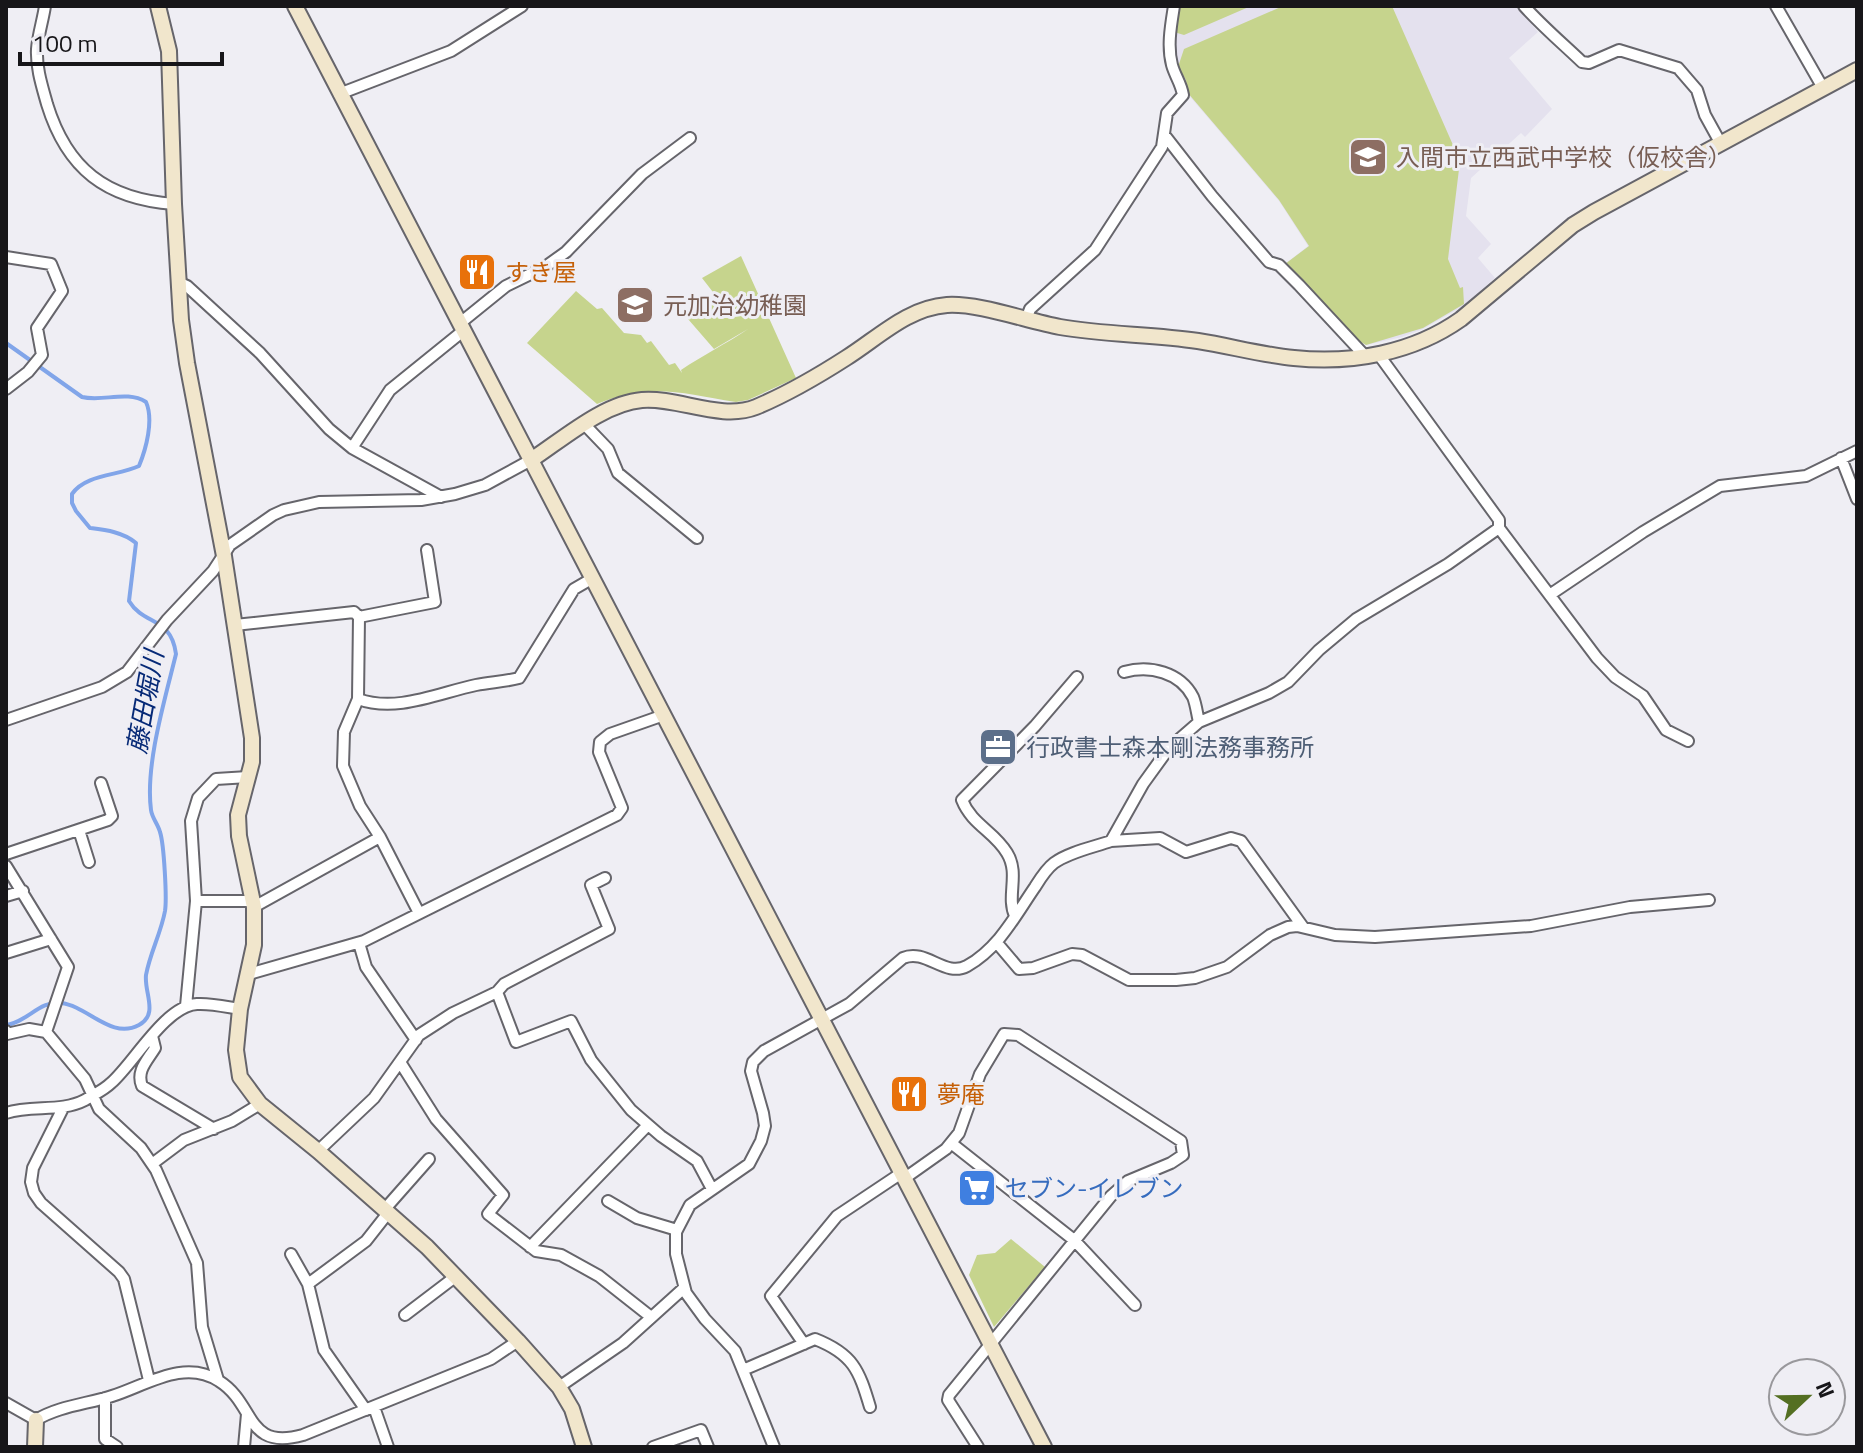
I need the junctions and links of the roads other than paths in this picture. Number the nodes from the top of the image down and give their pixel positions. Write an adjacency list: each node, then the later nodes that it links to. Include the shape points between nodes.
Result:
1 (45, 6): 14 (street, via 37,47 40,81 58,135 73,160 108,189)
2 (158, 6): 14 (street, via 169,51)
3 (295, 6): 10 (street)
4 (522, 6): 10 (street, via 451,51)
5 (1174, 6): 11 (street, via 1172,66 1183,95 1167,113)
6 (1524, 6): 13 (street, via 1582,62 1619,50 1678,68 1697,90)
7 (1776, 6): 9 (street)
8 (1857, 70): 9 (street)
9 (1823, 88): 13 (street)
10 (339, 94): 18 (street)
11 (1166, 137): 17 (street, via 1095,250 1030,309); 19 (street, via 1269,262 1279,265)
12 (690, 138): 18 (street, via 642,174 566,252 506,286)
13 (1721, 144): 19 (street, via 1573,225 1446,329 1405,348)
14 (174, 204): 16 (street)
15 (6, 257): 20 (street, via 51,264 62,291 37,328 40,359)
16 (178, 282): 22 (street, via 260,353); 31 (street, via 187,363)
17 (1026, 320): 19 (street, via 1291,358 1327,361); 21 (street, via 963,306 933,307 898,322 824,371 753,408 738,411 639,400)
18 (461, 327): 22 (street, via 390,390); 25 (street)
19 (1372, 355): 28 (street, via 1499,520)
20 (6, 389)
21 (585, 425): 25 (street); 29 (street, via 608,449 618,473)
22 (352, 448): 26 (street)
23 (1857, 451): 24 (street)
24 (1841, 458): 27 (street); 33 (street, via 1806,476 1720,486)
25 (531, 460): 26 (street, via 478,488); 32 (street)
26 (441, 497): 31 (street, via 339,500 284,510 230,545)
27 (1857, 499)
28 (1499, 528): 33 (street); 41 (street, via 1356,619 1288,682)
29 (697, 538)
30 (427, 550): 34 (street, via 435,602)
31 (224, 556): 35 (street); 40 (street, via 115,681)
32 (593, 578): 38 (street, via 574,589 519,678 412,703); 39 (street)
33 (1551, 594): 42 (street, via 1597,658 1643,696 1666,730)
34 (359, 617): 35 (street, via 354,612); 38 (street)
35 (235, 625): 43 (street, via 252,738)
36 (1124, 672): 41 (street, via 1157,671 1180,680 1194,698)
37 (1077, 677): 58 (street, via 962,800 967,814 1007,853 1014,870)
38 (358, 699): 46 (street, via 344,732 343,766)
39 (664, 715): 57 (street, via 600,742 599,752 622,808 617,815); 68 (street)
40 (6, 720)
41 (1199, 722): 47 (street, via 1169,748)
42 (1688, 741)
43 (248, 777): 55 (street, via 216,779 198,798 191,821); 56 (street, via 238,815)
44 (101, 783): 45 (street, via 112,816)
45 (79, 830): 48 (street); 49 (street)
46 (380, 837): 56 (street); 57 (street)
47 (1111, 841): 58 (street, via 1055,862); 59 (street, via 1160,838 1186,852 1231,838 1241,841)
48 (6, 854)
49 (89, 862)
50 (6, 866): 52 (street)
51 (605, 878): 65 (street, via 591,885 609,929)
52 (23, 891): 53 (street); 60 (street)
53 (6, 896)
54 (1709, 900): 59 (street, via 1630,907 1531,926 1391,936 1335,935)
55 (196, 901): 56 (street); 66 (street)
56 (253, 904): 64 (street)
57 (419, 913): 61 (street)
58 (1015, 916): 62 (street)
59 (1303, 927): 62 (street, via 1279,930 1213,973 1156,982 1129,980 1072,954 1019,969)
60 (51, 939): 63 (street); 69 (street, via 68,967)
61 (359, 943): 64 (street); 72 (street, via 366,967)
62 (997, 943): 68 (street, via 962,968 916,955 903,958 849,1004)
63 (6, 953)
64 (249, 974): 67 (street)
65 (497, 992): 72 (street, via 431,1025); 78 (street, via 516,1042 571,1021 591,1060)
66 (186, 1006): 67 (street); 71 (street)
67 (240, 1009): 75 (street, via 240,1077)
68 (823, 1018): 84 (street); 85 (street, via 753,1062 765,1126 761,1141 749,1164)
69 (46, 1032): 70 (street); 74 (street)
70 (7, 1033)
71 (152, 1036): 74 (street, via 111,1084); 79 (street, via 155,1048 141,1068 142,1086)
72 (416, 1040): 73 (street)
73 (400, 1062): 81 (street, via 374,1098); 90 (street, via 436,1119 503,1195 488,1214)
74 (93, 1095): 76 (street); 83 (street, via 99,1109)
75 (260, 1104): 79 (street); 81 (street)
76 (63, 1108): 77 (street, via 24,1107); 102 (street, via 31,1182 41,1203 124,1279)
77 (6, 1113)
78 (648, 1125): 85 (street, via 697,1161); 90 (street)
79 (214, 1129): 83 (street, via 184,1140)
80 (951, 1143): 84 (street); 89 (street); 89 (street, via 980,1074 1004,1034 1018,1035 1181,1141 1183,1155 1128,1181)
81 (318, 1151): 87 (street)
82 (429, 1159): 87 (street)
83 (152, 1164): 103 (street, via 197,1263 202,1327)
84 (904, 1175): 99 (street, via 837,1216 771,1296); 100 (street)
85 (712, 1189): 88 (street, via 690,1205)
86 (608, 1201): 88 (street, via 637,1218)
87 (386, 1212): 92 (street); 93 (street, via 366,1241)
88 (677, 1230): 94 (street)
89 (1074, 1240): 95 (street); 100 (street)
90 (530, 1247): 97 (street, via 561,1255 599,1276)
91 (291, 1254): 93 (street)
92 (455, 1277): 96 (street); 98 (street)
93 (308, 1284): 108 (street, via 324,1350)
94 (684, 1288): 97 (street); 101 (street, via 735,1351)
95 (1135, 1305)
96 (405, 1315)
97 (651, 1317): 104 (street)
98 (518, 1341): 104 (street); 108 (street, via 491,1359)
99 (804, 1344): 101 (street); 107 (street, via 815,1339 849,1360 860,1371)
100 (992, 1345): 120 (street, via 948,1400); 121 (street)
101 (743, 1370): 119 (street)
102 (149, 1380): 103 (street, via 189,1374); 105 (street)
103 (218, 1380): 109 (street)
104 (559, 1387): 116 (street)
105 (105, 1398): 110 (street); 113 (street, via 105,1439)
106 (6, 1403): 110 (street)
107 (870, 1407)
108 (370, 1408): 111 (street); 115 (street)
109 (247, 1414): 111 (street); 114 (street)
110 (36, 1420): 112 (street)
111 (282, 1444)
112 (35, 1447)
113 (117, 1447)
114 (244, 1447)
115 (388, 1447)
116 (584, 1447)
117 (653, 1447): 118 (street, via 701,1430)
118 (708, 1447)
119 (774, 1447)
120 (978, 1447)
121 (1044, 1447)

